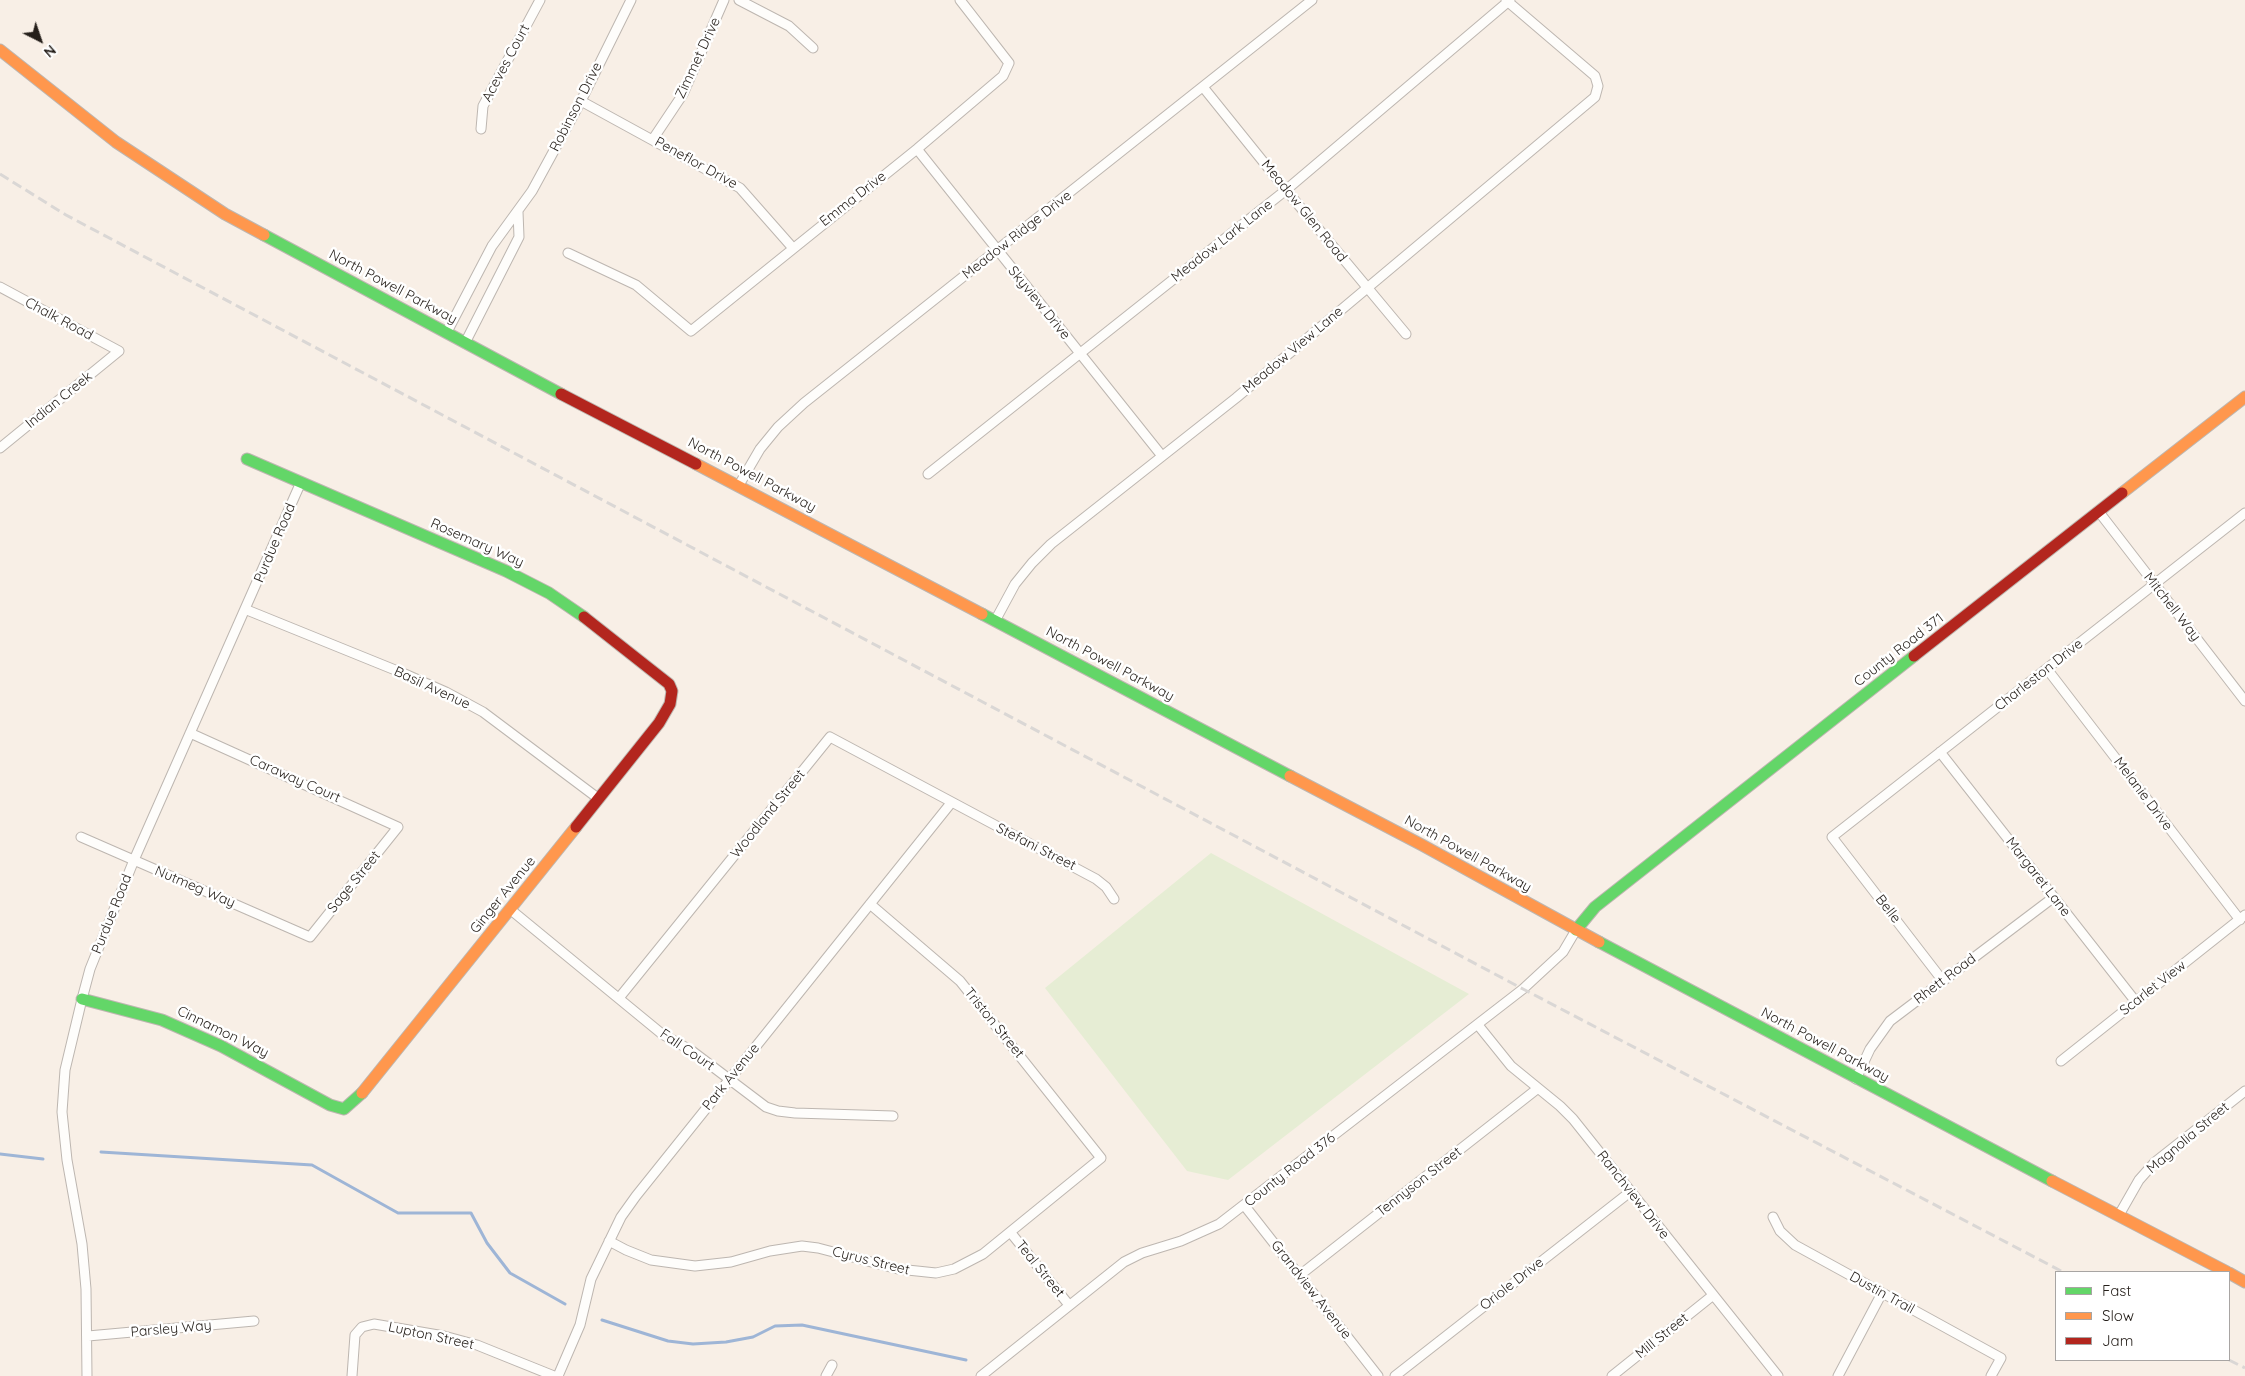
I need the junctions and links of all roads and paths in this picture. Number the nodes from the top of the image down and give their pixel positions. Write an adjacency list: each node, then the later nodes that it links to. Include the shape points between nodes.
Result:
1 (540, 0): 12 (street, Aceves Court, via 483,106)
2 (631, 0): 11 (street, Robinson Drive)
3 (724, 0): 13 (street, Zimmet Drive, via 683,94)
4 (739, 0): 8 (street, via 789,26)
5 (960, 0): 14 (street, Emma Drive, via 1009,63 1004,76)
6 (1312, 0): 10 (street, Meadow Ridge Drive)
7 (1508, 1): 15 (street, Meadow Lark Lane); 21 (street, Meadow View Lane, via 1595,76 1598,86 1595,97)
8 (813, 48)
9 (0, 50): 22 (main road, North Powell Parkway, via 116,142 225,214)
10 (1203, 87): 15 (street, Meadow Glen Road); 18 (street, Meadow Ridge Drive)
11 (581, 101): 13 (street, Peneflor Drive); 16 (street, Robinson Drive)
12 (481, 129)
13 (653, 139): 17 (street, Peneflor Drive, via 740,188)
14 (917, 149): 17 (street, Emma Drive); 18 (street, Skyview Drive)
15 (1286, 190): 21 (street, Meadow Glen Road); 26 (street, Meadow Lark Lane)
16 (518, 212): 22 (street, Robinson Drive, via 492,246); 24 (street, via 518,237)
17 (792, 247): 19 (street, Emma Drive, via 691,331 636,285)
18 (997, 251): 26 (street, Skyview Drive); 33 (street, Meadow Ridge Drive, via 804,403 760,449)
19 (568, 253)
20 (0, 287): 25 (street, Chalk Road)
21 (1367, 288): 23 (street, Meadow Glen Road); 29 (street, Meadow View Lane)
22 (447, 332): 24 (main road, North Powell Parkway)
23 (1406, 334)
24 (466, 343): 33 (main road, North Powell Parkway)
25 (119, 351): 28 (street, Indian Creek)
26 (1080, 353): 29 (street, Skyview Drive); 31 (street, Meadow Lark Lane)
27 (2245, 396): 34 (main road, County Road 371)
28 (0, 448)
29 (1162, 456): 38 (street, Meadow View Lane, via 1032,563 1015,584)
30 (247, 459): 32 (main road, Rosemary Way)
31 (928, 474)
32 (301, 482): 37 (street, Purdue Road); 40 (main road, Rosemary Way, via 506,571 549,593 596,625 663,679)
33 (739, 485): 38 (main road, North Powell Parkway)
34 (2099, 512): 36 (street, Mitchell Way); 55 (main road, County Road 371, via 1595,906)
35 (2245, 513): 36 (street, Charleston Drive)
36 (2155, 584): 39 (street, Charleston Drive); 41 (street, Mitchell Way)
37 (246, 610): 42 (street, Purdue Road); 44 (street, Basil Avenue, via 413,678 483,712)
38 (995, 621): 55 (main road, North Powell Parkway, via 1422,845)
39 (2047, 668): 43 (street, Charleston Drive); 54 (street, Melanie Drive)
40 (672, 691): 44 (main road, Ginger Avenue, via 670,704 659,723)
41 (2245, 701)
42 (190, 733): 46 (street, Caraway Court); 49 (street, Purdue Road)
43 (1940, 752): 48 (street, Charleston Drive); 50 (street, Margaret Lane)
44 (598, 799): 53 (main road, Ginger Avenue)
45 (951, 803): 51 (street, Stefani Street, via 1096,879); 52 (street, Park Avenue); 58 (street, Woodland Street, via 830,737)
46 (398, 827): 56 (street, Sage Street)
47 (81, 837): 49 (street, Nutmeg Way)
48 (1832, 837): 57 (street, Belle)
49 (134, 860): 56 (street, Nutmeg Way); 59 (street, Purdue Road, via 90,969)
50 (2054, 897): 57 (street, Rhett Road); 60 (street, Margaret Lane)
51 (1114, 899)
52 (870, 904): 63 (street, Park Avenue); 69 (street, Triston Street, via 960,981)
53 (511, 910): 58 (street, Fall Court); 67 (main road, Ginger Avenue, via 367,1088)
54 (2242, 918): 60 (street, Scarlet View)
55 (1576, 930): 61 (street, County Road 376, via 1563,952); 64 (main road, North Powell Parkway)
56 (310, 936)
57 (1943, 981): 64 (street, Rhett Road, via 1890,1021 1870,1049)
58 (619, 998): 63 (street, Fall Court, via 662,1034 692,1051)
59 (82, 999): 67 (main road, Cinnamon Way, via 162,1020 221,1046 330,1105); 84 (street, Purdue Road, via 65,1070 62,1112 82,1244)
60 (2136, 1002): 62 (street, Scarlet View)
61 (1478, 1025): 65 (street, Ranchview Drive, via 1511,1066); 71 (street, County Road 376)
62 (2061, 1061)
63 (729, 1079): 68 (street, Fall Court, via 778,1111); 75 (street, Park Avenue, via 636,1196)
64 (1856, 1079): 72 (main road, North Powell Parkway)
65 (1537, 1089): 70 (street, Ranchview Drive, via 1573,1119); 78 (street, Tennyson Street)
66 (2245, 1091): 72 (street, Magnolia Street, via 2155,1162 2139,1180)
67 (344, 1109)
68 (893, 1116)
69 (1101, 1158): 74 (street, Cyrus Street)
70 (1630, 1192): 81 (street, Ranchview Drive); 93 (street, Oriole Drive)
71 (1244, 1205): 78 (street, Grandview Avenue); 82 (street, County Road 376, via 1219,1224 1124,1262)
72 (2119, 1215): 76 (main road, North Powell Parkway)
73 (1774, 1217): 80 (street, Dustin Trail, via 1780,1231 1795,1245)
74 (1011, 1232): 75 (street, Cyrus Street, via 969,1263 936,1273 898,1269 802,1246 731,1262 695,1266 651,1260); 82 (street, Teal Street)
75 (609, 1241): 89 (street, Park Avenue, via 591,1279 580,1325)
76 (2224, 1271)
77 (2230, 1274): 79 (main road, North Powell Parkway)
78 (1300, 1275): 92 (street, Grandview Avenue)
79 (2245, 1282)
80 (1882, 1293): 96 (street); 97 (street, Dustin Trail, via 2001,1358)
81 (1712, 1296): 94 (street, Mill Street); 95 (street, Ranchview Drive)
82 (1069, 1305): 91 (street, County Road 376)
83 (254, 1321): 84 (street, Parsley Way)
84 (88, 1336): 86 (street, Purdue Road)
85 (832, 1365): 90 (street)
86 (87, 1376)
87 (352, 1376): 88 (street, Lupton Street, via 355,1335 362,1326 374,1324 477,1345)
88 (554, 1376)
89 (558, 1376)
90 (826, 1376)
91 (981, 1376)
92 (1378, 1376)
93 (1395, 1376)
94 (1612, 1376)
95 (1778, 1376)
96 (1838, 1376)
97 (1991, 1376)

